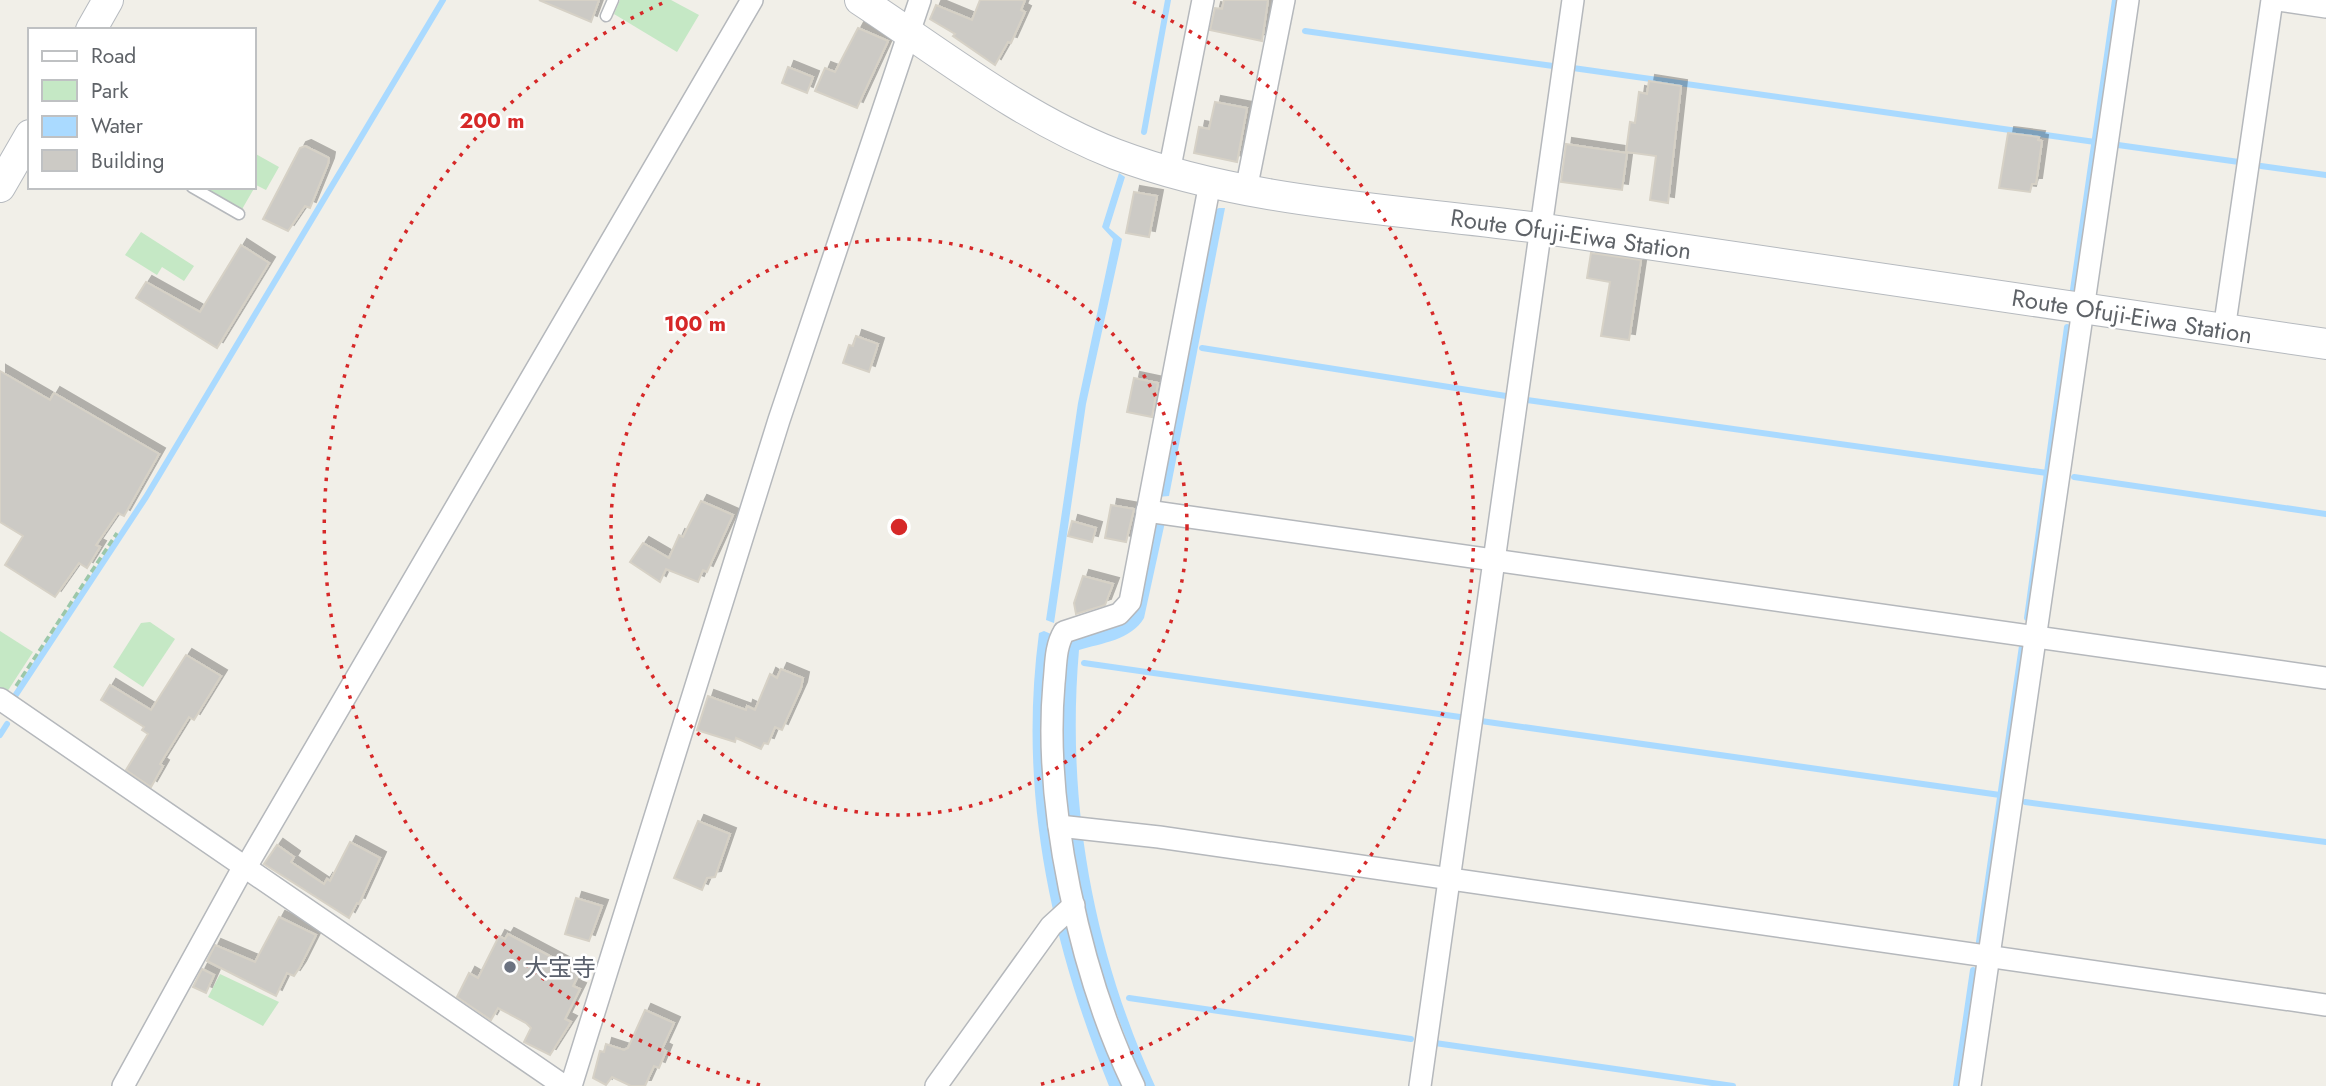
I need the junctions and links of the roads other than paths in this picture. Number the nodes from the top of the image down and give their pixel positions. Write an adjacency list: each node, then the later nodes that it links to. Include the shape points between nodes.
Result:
1 (108, 0): 14 (main road)
2 (613, 0): 13 (lane)
3 (752, 0): 33 (street)
4 (860, 0): 15 (main road, Route Ofuji-Eiwa Station)
5 (920, 0): 15 (street)
6 (1203, 0): 17 (street)
7 (1284, 0): 21 (street)
8 (1573, 0): 23 (street)
9 (2128, 0): 24 (street)
10 (2272, 0): 25 (street)
11 (2278, 0): 12 (street)
12 (2326, 7)
13 (606, 16)
14 (92, 28)
15 (910, 33): 17 (main road, Route Ofuji-Eiwa Station, via 1064,131); 40 (street, via 779,420)
16 (28, 138): 19 (main road)
17 (1169, 172): 18 (main road, Route Ofuji-Eiwa Station)
18 (1210, 183): 21 (main road, Route Ofuji-Eiwa Station); 27 (street)
19 (0, 187)
20 (195, 189): 22 (lane)
21 (1245, 190): 23 (main road, Route Ofuji-Eiwa Station)
22 (239, 214)
23 (1542, 229): 24 (main road, Route Ofuji-Eiwa Station); 28 (street)
24 (2081, 307): 25 (main road, Route Ofuji-Eiwa Station); 29 (street)
25 (2224, 330): 26 (main road, Route Ofuji-Eiwa Station)
26 (2326, 344)
27 (1147, 510): 28 (street); 32 (street, via 1127,608 1064,632 1058,642 1052,709)
28 (1493, 559): 29 (street); 34 (street)
29 (2035, 635): 30 (street); 36 (street)
30 (2326, 678)
31 (2, 701): 33 (street)
32 (1070, 827): 34 (street); 35 (street)
33 (245, 867): 38 (street); 39 (street)
34 (1449, 879): 36 (street); 43 (street)
35 (1073, 905): 41 (street, via 1051,926); 42 (street)
36 (1989, 956): 37 (street); 44 (street)
37 (2326, 1005)
38 (123, 1086)
39 (564, 1086)
40 (571, 1086)
41 (936, 1086)
42 (1133, 1086)
43 (1420, 1086)
44 (1970, 1086)

